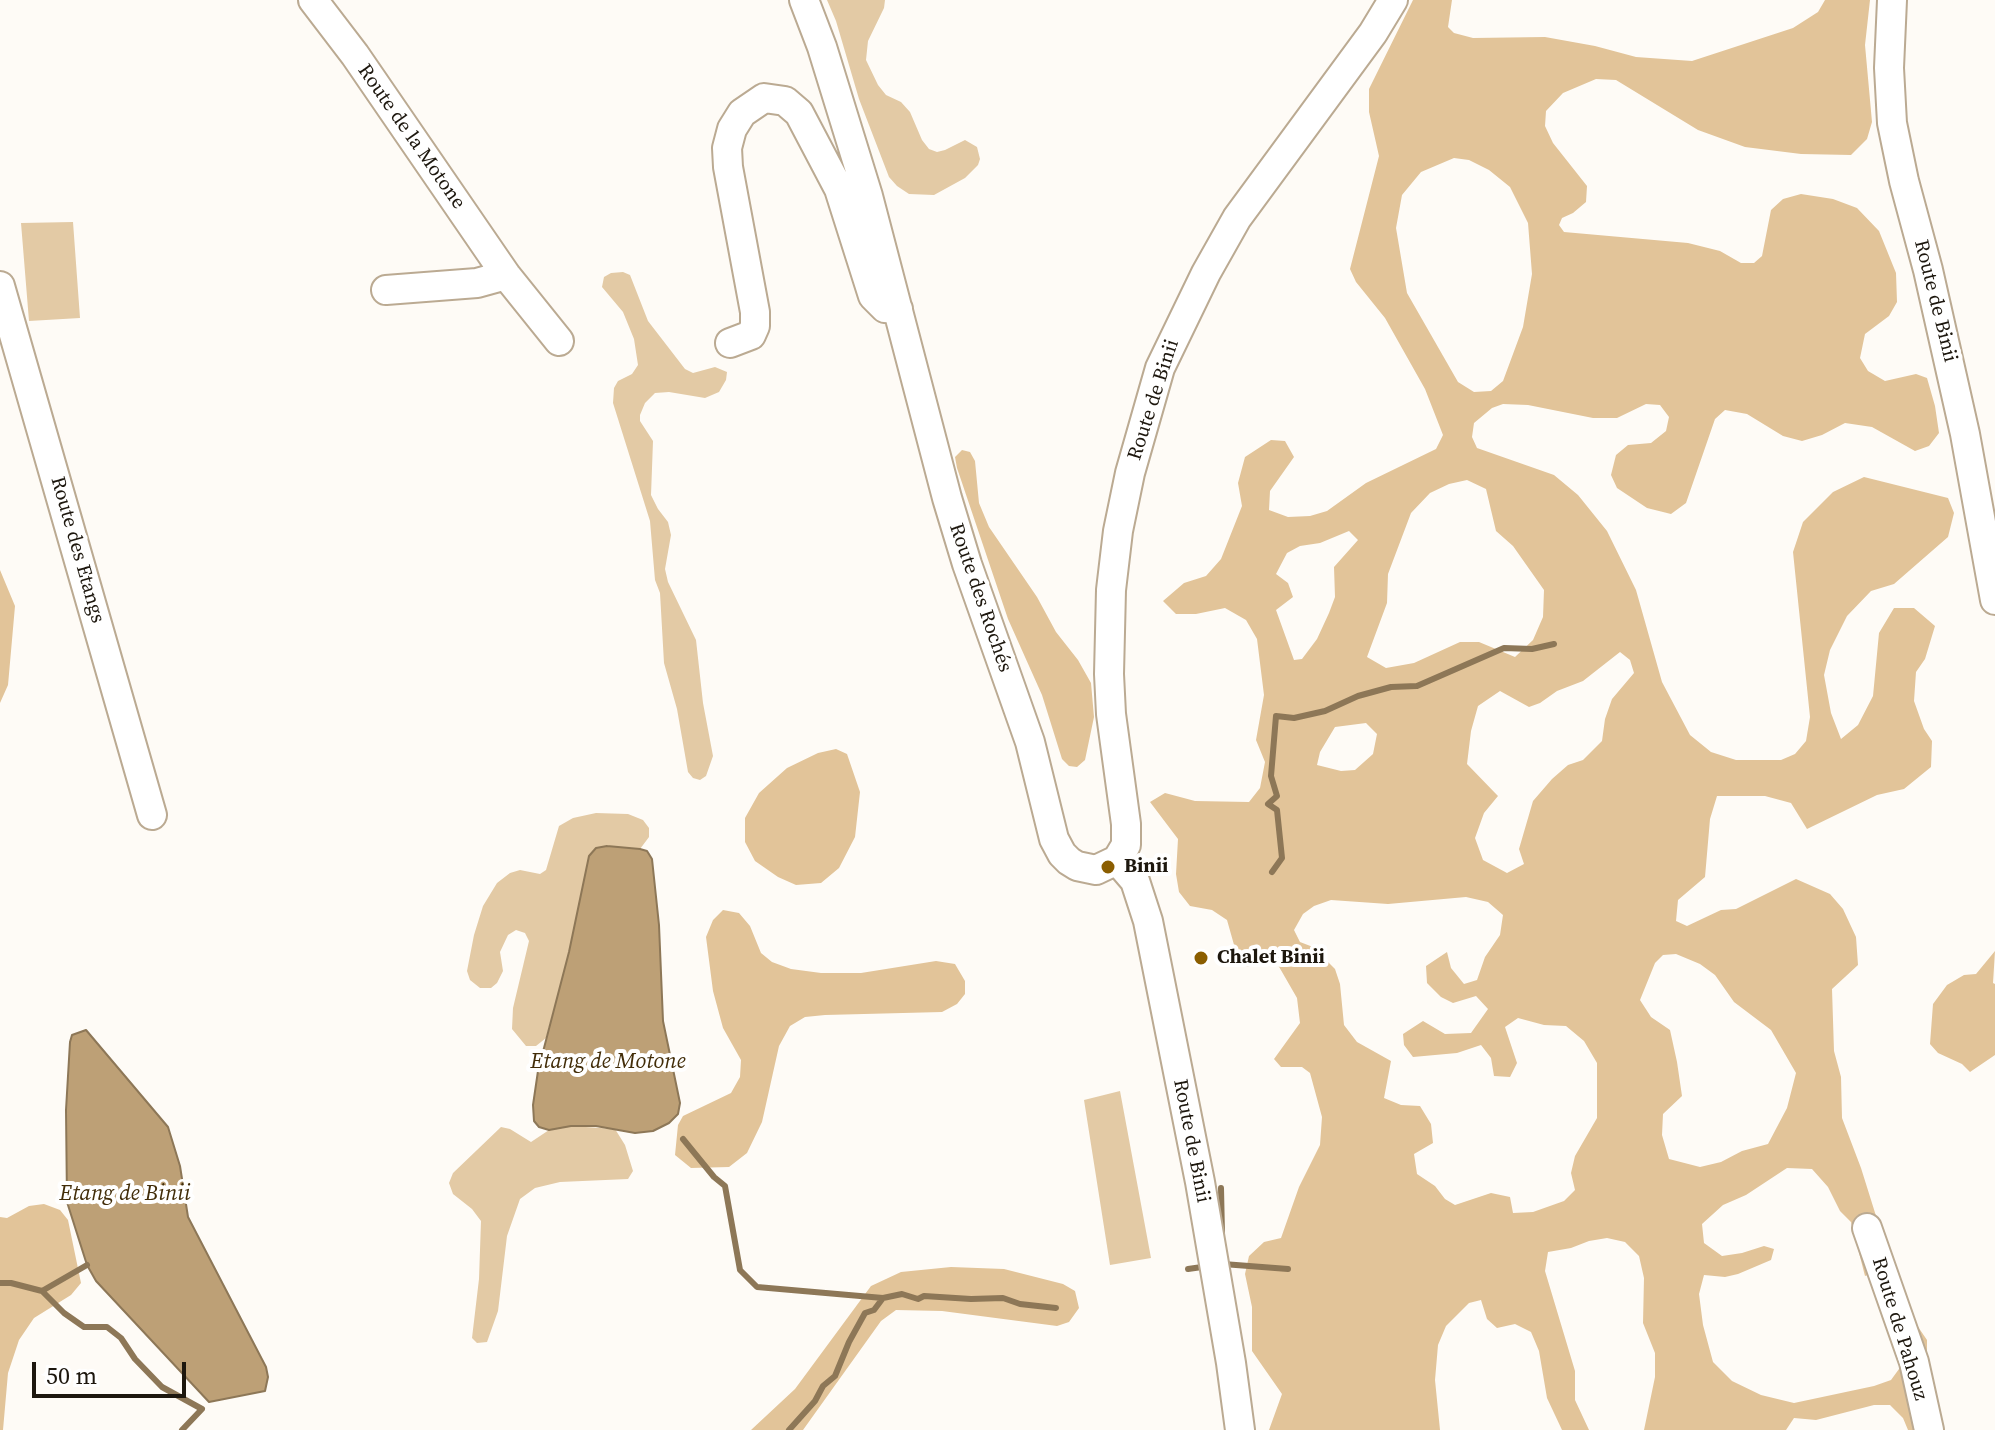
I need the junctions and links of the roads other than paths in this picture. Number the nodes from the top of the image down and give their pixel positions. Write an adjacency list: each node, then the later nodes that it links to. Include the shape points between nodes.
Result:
1 (313, 0): 5 (street, Route de la Motone)
2 (804, 0): 8 (street, Route des Rochés, via 857,158)
3 (1393, 0): 13 (street, Route de Binii, via 1237,218 1179,326 1143,419 1111,590 1111,714 1126,837)
4 (1892, 0): 11 (street, Route de Binii, via 1892,123 1965,434)
5 (506, 275): 7 (street, via 477,283); 9 (street, Route de la Motone)
6 (0, 286): 12 (street, Route des Etangs)
7 (386, 290)
8 (898, 309): 10 (street, via 885,308 873,296 839,189 799,113 785,101 764,98 742,113 727,148 755,319 751,335); 13 (street, Route des Rochés, via 947,498 1030,742 1054,839 1069,861 1088,870)
9 (559, 341)
10 (730, 343)
11 (1995, 600)
12 (152, 815)
13 (1117, 860): 15 (street, Route de Binii, via 1135,881 1148,921 1200,1182)
14 (1867, 1228): 16 (street, Route de Pahouz, via 1914,1362)
15 (1240, 1430)
16 (1929, 1430)

